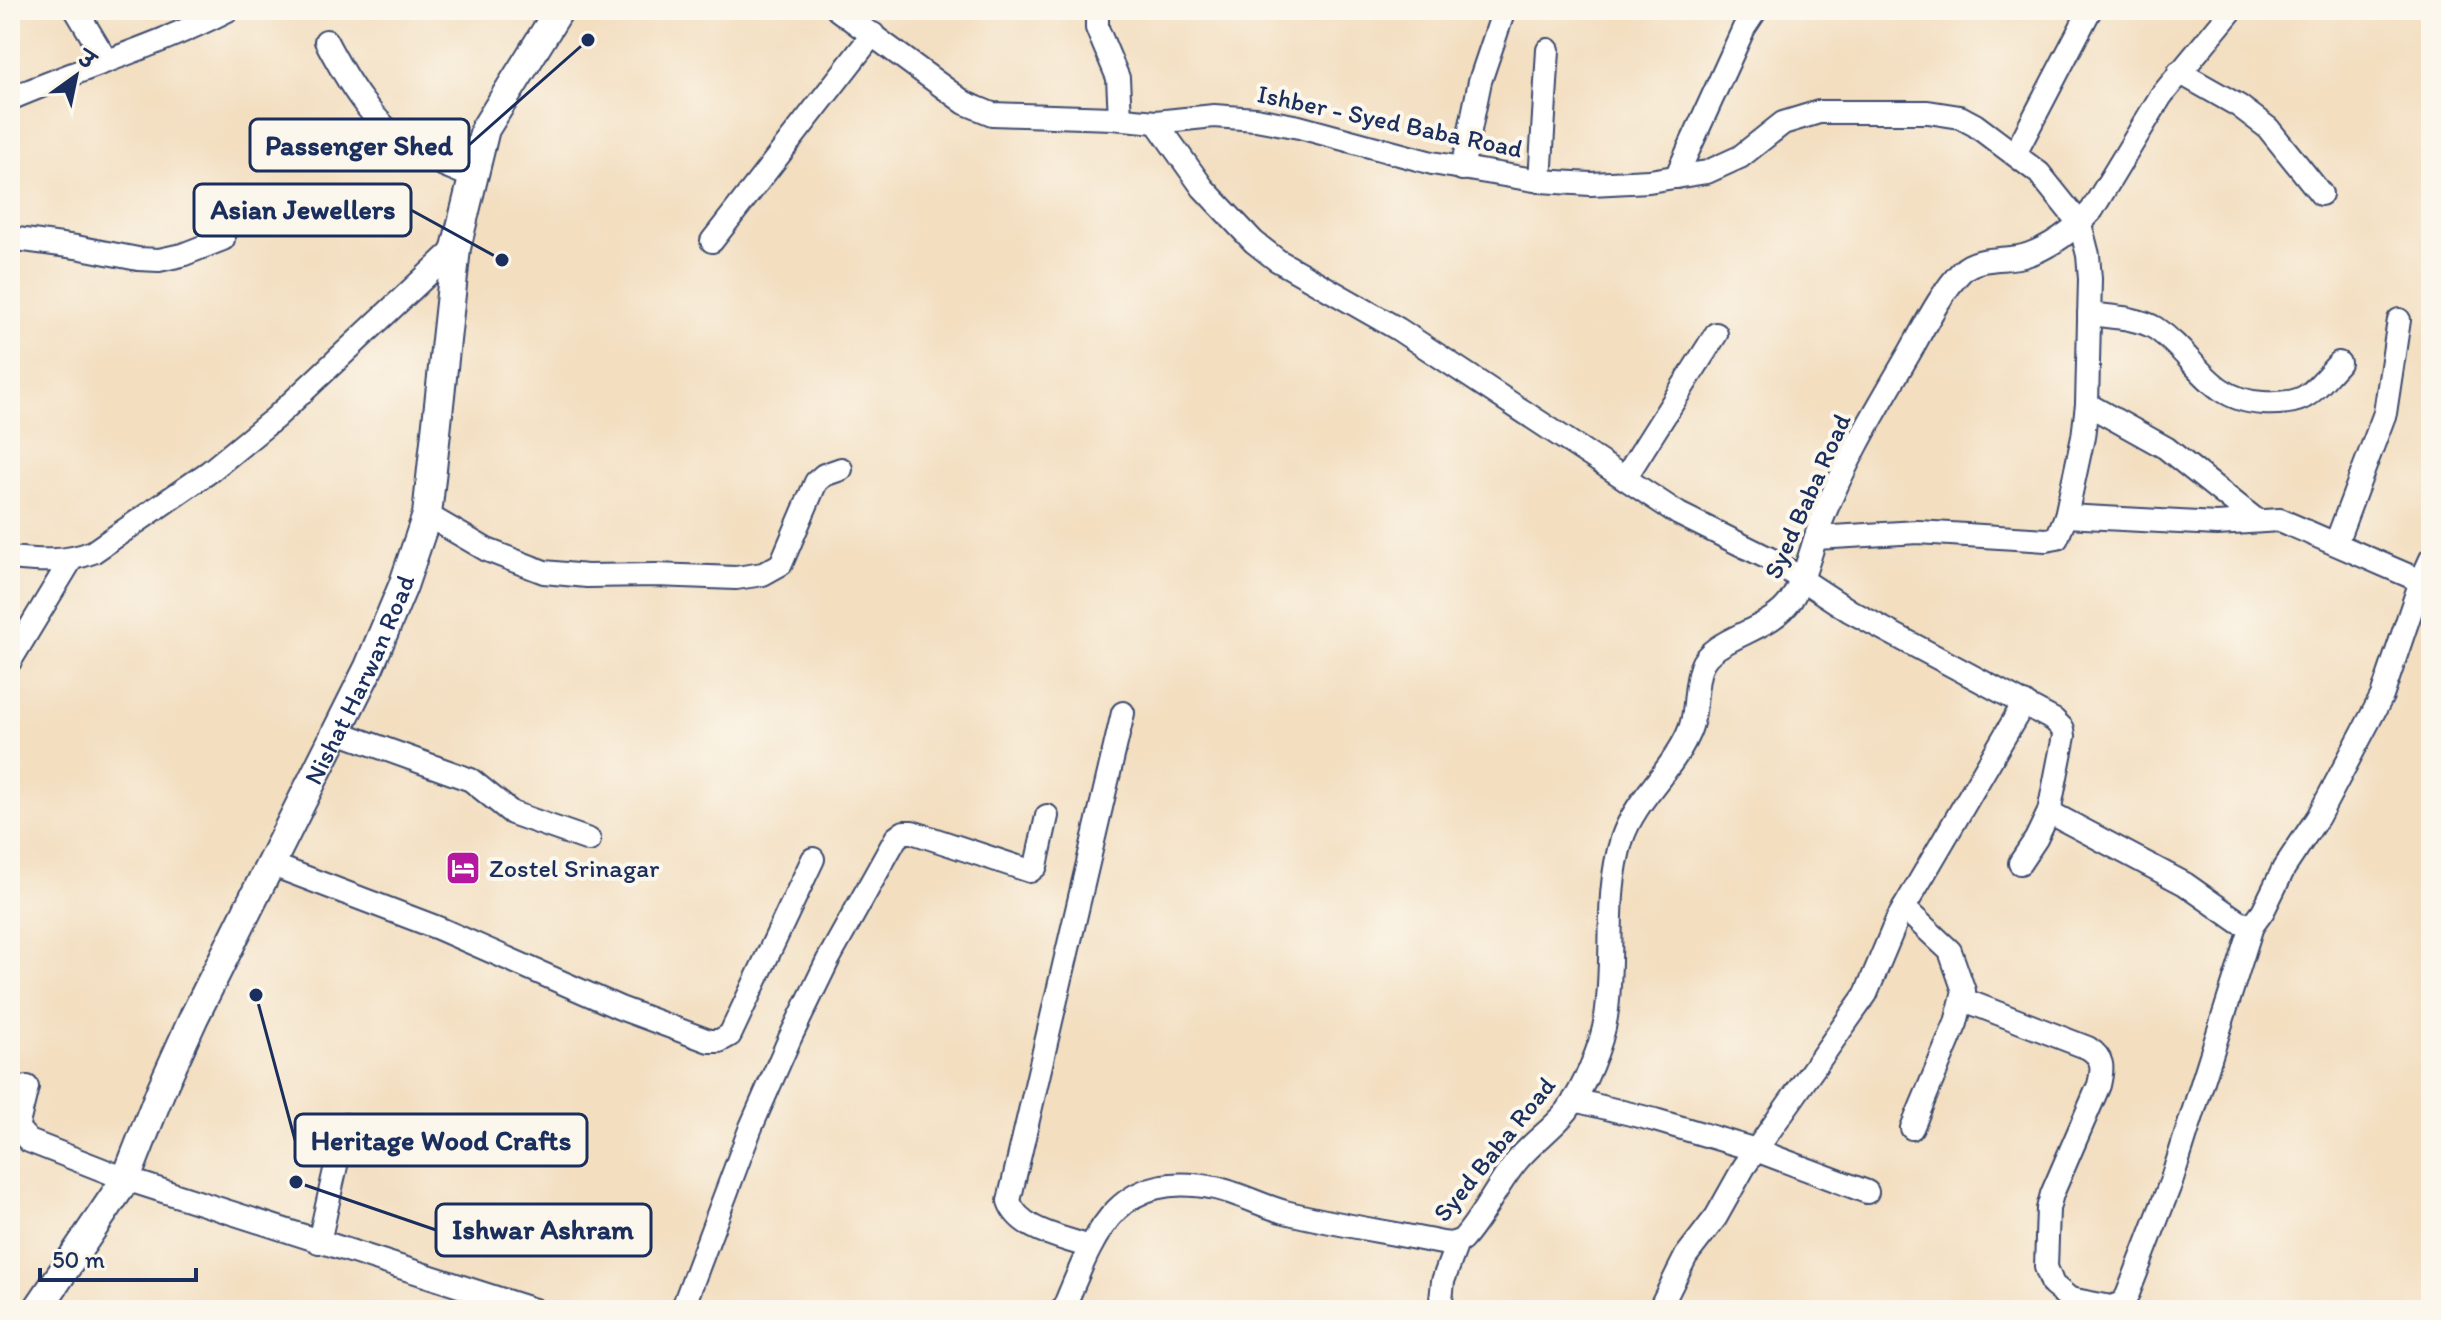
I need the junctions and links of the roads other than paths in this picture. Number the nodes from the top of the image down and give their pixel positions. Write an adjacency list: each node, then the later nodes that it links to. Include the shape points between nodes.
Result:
1 (76, 10): 13 (street)
2 (228, 10): 13 (street)
3 (559, 10): 20 (main road, Nishat Harwan Road, via 485,129)
4 (838, 10): 10 (street, Ishber - Syed Baba Road)
5 (1097, 10): 16 (street, via 1097,28 1118,78)
6 (1504, 10): 19 (street, via 1486,60)
7 (1756, 10): 21 (street)
8 (2090, 10): 18 (street)
9 (2232, 10): 14 (street, Syed Baba Road)
10 (873, 34): 16 (street, Ishber - Syed Baba Road, via 978,110 1010,116); 27 (street)
11 (326, 41): 20 (street, via 357,94 392,133 428,158)
12 (1548, 50): 22 (street)
13 (106, 60): 15 (street)
14 (2179, 72): 23 (street, via 2268,128); 24 (street, Syed Baba Road)
15 (10, 99)
16 (1120, 118): 17 (street, Ishber - Syed Baba Road)
17 (1156, 122): 19 (street, Ishber - Syed Baba Road, via 1214,116 1256,119); 35 (street, via 1203,188 1277,260 1398,329)
18 (2015, 154): 21 (street, Ishber - Syed Baba Road, via 1960,117 1819,112 1783,123 1724,166); 24 (street, Ishber - Syed Baba Road, via 2039,173)
19 (1462, 169): 22 (street, Ishber - Syed Baba Road)
20 (473, 177): 28 (main road, Nishat Harwan Road)
21 (1676, 177): 22 (street, Ishber - Syed Baba Road, via 1591,184)
22 (1540, 181)
23 (2321, 194)
24 (2080, 224): 29 (street, via 2088,255); 39 (street, Syed Baba Road, via 2037,251 1978,262 1962,271 1879,406)
25 (10, 238): 26 (street, via 159,260)
26 (223, 239)
27 (712, 241)
28 (456, 248): 36 (main road, Nishat Harwan Road); 43 (street, via 275,418 209,472 93,552)
29 (2089, 314): 32 (street, via 2154,327 2226,395 2248,402 2296,402); 33 (street)
30 (2399, 320): 40 (street, via 2385,413)
31 (1716, 334): 35 (street)
32 (2339, 363)
33 (2087, 404): 37 (street); 38 (street, via 2166,448)
34 (841, 469): 36 (street, via 816,482 781,564 763,574 736,578 544,572 487,550)
35 (1625, 478): 44 (street, via 1679,514)
36 (427, 515): 49 (main road, Nishat Harwan Road, via 369,667)
37 (2066, 516): 38 (street, via 2217,524); 39 (street, via 2057,538 2046,540 1918,532)
38 (2256, 520): 40 (street, via 2280,520)
39 (1816, 538): 44 (street, Syed Baba Road)
40 (2336, 543): 45 (street)
41 (10, 558): 43 (street)
42 (2431, 559): 45 (street)
43 (71, 560): 46 (street)
44 (1801, 580): 47 (street); 60 (street, Syed Baba Road, via 1781,612 1707,656 1688,735 1623,835 1612,893 1604,1030)
45 (2421, 581): 57 (street, via 2382,696)
46 (10, 661)
47 (2024, 703): 50 (street, via 2063,729); 56 (street)
48 (1123, 713): 68 (street, via 1009,1201 1026,1224)
49 (335, 731): 52 (street, via 471,780 512,813); 55 (main road, Nishat Harwan Road)
50 (2049, 812): 54 (street); 57 (street)
51 (1047, 816): 71 (street, via 1036,866 1030,871 912,832 896,838 790,1038)
52 (589, 840)
53 (813, 859): 55 (street, via 730,1035 719,1041 649,1020 438,928)
54 (2020, 863)
55 (270, 864): 64 (main road, Nishat Harwan Road, via 187,1032)
56 (1904, 908): 58 (street, via 1950,951); 63 (street, via 1866,994)
57 (2252, 926): 58 (street, via 2171,1182 2127,1296 2111,1307 2070,1299 2053,1285 2046,1267 2048,1209 2099,1085 2101,1059 2088,1048)
58 (1964, 1000): 62 (street)
59 (27, 1087): 64 (street, via 17,1123 21,1135)
60 (1574, 1100): 63 (street); 67 (street, Syed Baba Road, via 1515,1162)
61 (345, 1125): 66 (street)
62 (1912, 1128)
63 (1756, 1150): 65 (street); 74 (street, via 1686,1256)
64 (126, 1179): 66 (street); 69 (main road, Nishat Harwan Road)
65 (1867, 1192)
66 (319, 1242): 70 (street)
67 (1457, 1243): 68 (street, Syed Baba Road, via 1288,1213 1218,1188 1167,1184 1124,1201); 73 (street, via 1443,1281)
68 (1089, 1247): 72 (street, Syed Baba Road)
69 (37, 1310)
70 (534, 1310)
71 (682, 1310)
72 (1063, 1310)
73 (1440, 1310)
74 (1659, 1310)

